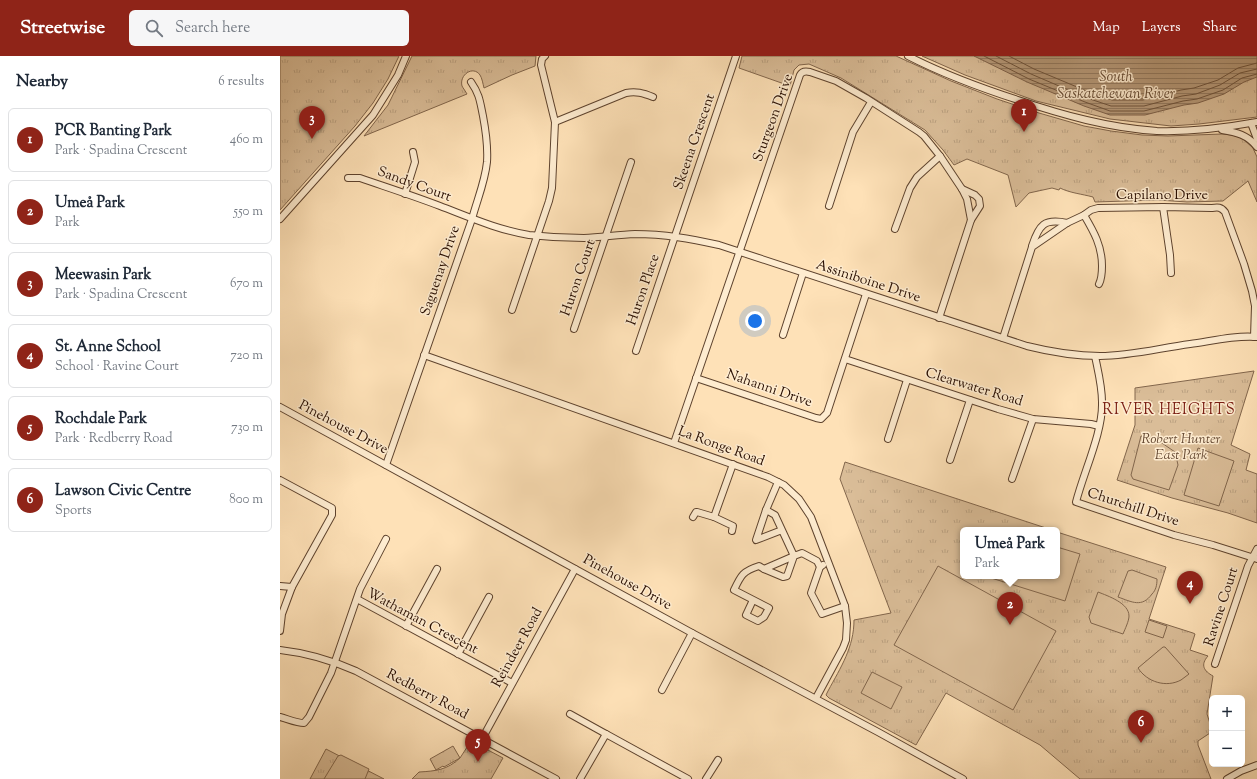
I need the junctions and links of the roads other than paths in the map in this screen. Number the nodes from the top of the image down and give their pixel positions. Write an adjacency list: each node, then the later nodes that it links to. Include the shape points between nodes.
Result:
1 (406, 56): 22 (street, via 398,75 373,115)
2 (545, 56): 8 (street, via 541,66)
3 (736, 56): 29 (street, Skeena Crescent)
4 (908, 56): 10 (street, via 998,94 1081,119 1141,130)
5 (471, 82): 23 (street, Saguenay Drive, via 479,94 487,142 487,163)
6 (653, 97): 8 (street, via 635,92 626,94)
7 (871, 102): 14 (street, Sturgeon Drive, via 919,132); 19 (street, via 853,132); 31 (street, Sturgeon Drive, via 836,81 806,71 801,73)
8 (555, 122): 27 (street, via 552,188)
9 (1254, 123): 10 (street); 11 (street)
10 (1215, 128): 12 (street, via 1240,134)
11 (1257, 140)
12 (1257, 147)
13 (413, 152): 18 (street, via 415,162)
14 (940, 156): 17 (street, Sturgeon Drive); 26 (street, via 917,177 910,188)
15 (631, 162): 28 (street, Huron Court)
16 (348, 178): 18 (street, Sandy Court, via 360,178)
17 (962, 189): 24 (street, Sturgeon Drive, via 967,199); 24 (street, Sturgeon Drive, via 975,195 979,200 980,206)
18 (405, 194): 23 (street, Sandy Court)
19 (829, 206)
20 (1163, 207): 21 (street, Capilano Drive, via 1098,208); 33 (street); 40 (street, Capilano Drive, via 1218,207 1225,212 1252,291)
21 (1084, 215): 25 (street, Capilano Drive); 34 (street, via 1095,234 1102,255 1102,277)
22 (280, 219)
23 (472, 219): 27 (street, Assiniboine Drive, via 503,229); 43 (street, Saguenay Drive)
24 (971, 220): 37 (street, Sturgeon Drive)
25 (1067, 223): 30 (street, Capilano Drive); 30 (street, Capilano Drive, via 1047,222 1041,226)
26 (895, 229)
27 (537, 235): 28 (street, Assiniboine Drive, via 584,238); 36 (street)
28 (606, 236): 29 (street, Assiniboine Drive); 38 (street, Huron Court)
29 (675, 236): 31 (street, Assiniboine Drive); 42 (street, Huron Place)
30 (1032, 247): 41 (street, Capilano Drive)
31 (740, 252): 32 (street, Assiniboine Drive); 46 (street)
32 (803, 273): 35 (street, Assiniboine Drive); 39 (street)
33 (1172, 273)
34 (1099, 284)
35 (866, 294): 37 (street, Assiniboine Drive); 45 (street, Nahanni Drive)
36 (512, 310)
37 (938, 318): 41 (street, Assiniboine Drive)
38 (574, 329)
39 (783, 335)
40 (1256, 337): 44 (street, Assiniboine Drive, via 1229,338 1134,353)
41 (1002, 338): 44 (street, Assiniboine Drive, via 1054,353)
42 (636, 351)
43 (424, 355): 53 (street, La Ronge Road); 56 (street, Saguenay Drive)
44 (1095, 356): 51 (street, Churchill Drive, via 1102,395)
45 (845, 359): 46 (street, Nahanni Drive, via 827,413 821,419); 47 (street, Clearwater Road)
46 (696, 378): 53 (street)
47 (907, 380): 48 (street, Clearwater Road); 52 (street)
48 (970, 400): 50 (street, Clearwater Road); 54 (street)
49 (280, 408): 56 (street, Pinehouse Drive)
50 (1033, 419): 51 (street, Clearwater Road); 57 (street)
51 (1099, 426): 68 (street, Churchill Drive, via 1076,502 1174,535)
52 (888, 439)
53 (674, 443): 55 (street, La Ronge Road)
54 (950, 460)
55 (733, 464): 59 (street, La Ronge Road); 62 (street)
56 (386, 465): 72 (street, Pinehouse Drive)
57 (1012, 479)
58 (281, 482): 75 (street, via 332,508 332,514)
59 (778, 482): 60 (street); 69 (street, La Ronge Road, via 803,504 811,517)
60 (766, 510): 63 (street, via 775,515); 63 (street, via 756,540)
61 (693, 516): 62 (street, via 697,512)
62 (714, 517): 64 (street, via 733,526)
63 (782, 530): 67 (street)
64 (732, 531)
65 (386, 540): 77 (street)
66 (1257, 549): 68 (street, Ravine Court)
67 (794, 556): 70 (street, via 802,552 816,561); 73 (street); 73 (street, via 787,576 783,577)
68 (1255, 558): 86 (street, Ravine Court, via 1248,566)
69 (829, 563): 70 (street); 79 (street, La Ronge Road)
70 (820, 567): 79 (street, via 811,593 822,614)
71 (437, 569): 80 (street)
72 (575, 569): 82 (street, Pinehouse Drive); 87 (street, Reindeer Road)
73 (764, 569): 78 (street, via 759,566 748,570 742,575 734,590)
74 (280, 586): 75 (street)
75 (292, 588): 81 (street, via 282,614)
76 (490, 597): 84 (street)
77 (357, 599): 80 (street, Wathaman Crescent); 85 (street, Wathaman Crescent)
78 (753, 600)
79 (845, 606): 89 (street, La Ronge Road, via 846,640)
80 (406, 626): 84 (street, Wathaman Crescent)
81 (280, 631)
82 (692, 633): 88 (street); 89 (street, Pinehouse Drive)
83 (280, 650): 85 (street, Redberry Road)
84 (458, 654): 87 (street, Wathaman Crescent)
85 (335, 662): 91 (street, Wathaman Crescent, via 304,723); 93 (street, Redberry Road)
86 (1215, 664)
87 (512, 683): 93 (street, Reindeer Road)
88 (662, 690)
89 (816, 698): 100 (street, Pinehouse Drive)
90 (570, 714): 92 (street)
91 (280, 717)
92 (606, 734): 97 (street); 98 (street)
93 (482, 739): 96 (street, Redberry Road)
94 (718, 760): 99 (street)
95 (1257, 765): 101 (street)
96 (556, 779)
97 (580, 779)
98 (688, 779)
99 (706, 779)
100 (963, 779)
101 (1227, 779)

